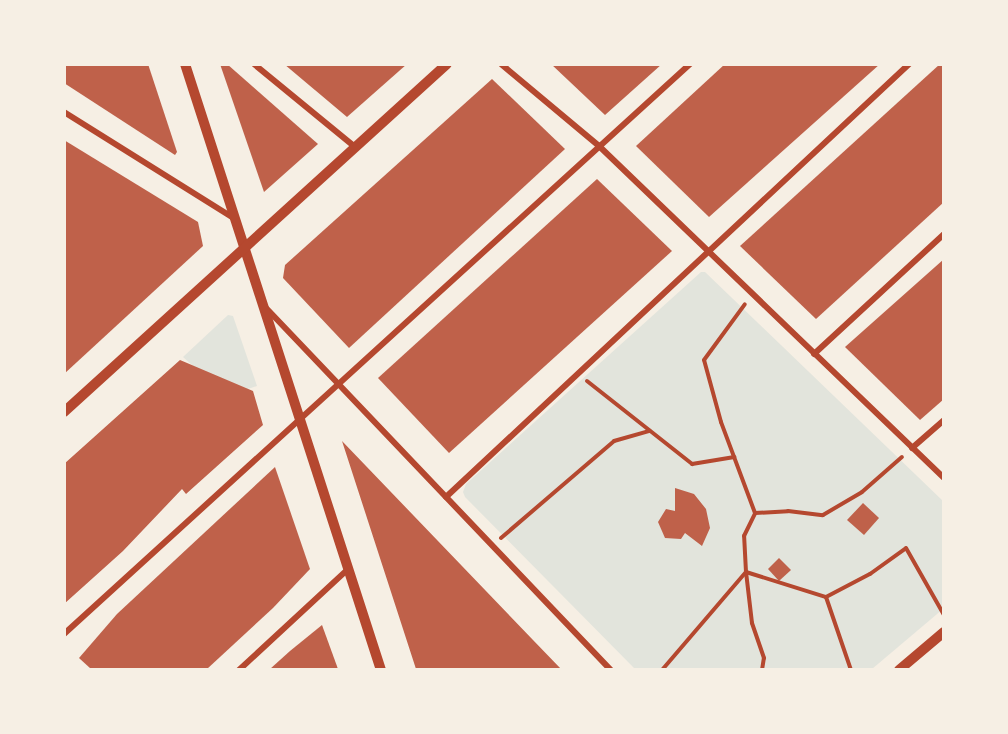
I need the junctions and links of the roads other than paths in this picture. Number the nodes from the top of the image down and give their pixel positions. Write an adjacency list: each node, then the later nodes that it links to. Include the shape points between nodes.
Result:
1 (185, 64): 10 (street)
2 (254, 64): 9 (street)
3 (447, 64): 9 (street)
4 (501, 64): 8 (street)
5 (690, 64): 8 (street)
6 (909, 64): 13 (street)
7 (64, 112): 10 (street)
8 (599, 146): 13 (street); 16 (street)
9 (355, 147): 12 (street)
10 (232, 217): 12 (street)
11 (944, 234): 15 (street)
12 (243, 249): 14 (street); 17 (street)
13 (707, 251): 15 (street); 22 (street)
14 (260, 302): 16 (street); 18 (street)
15 (814, 354): 20 (street)
16 (339, 384): 18 (street); 22 (street)
17 (64, 412)
18 (299, 420): 23 (street); 25 (street)
19 (944, 420): 20 (street)
20 (912, 448): 21 (street)
21 (944, 478)
22 (446, 497): 28 (street)
23 (349, 568): 26 (street); 27 (street)
24 (944, 632): 29 (street)
25 (64, 634)
26 (239, 669)
27 (381, 669)
28 (611, 669)
29 (899, 669)

